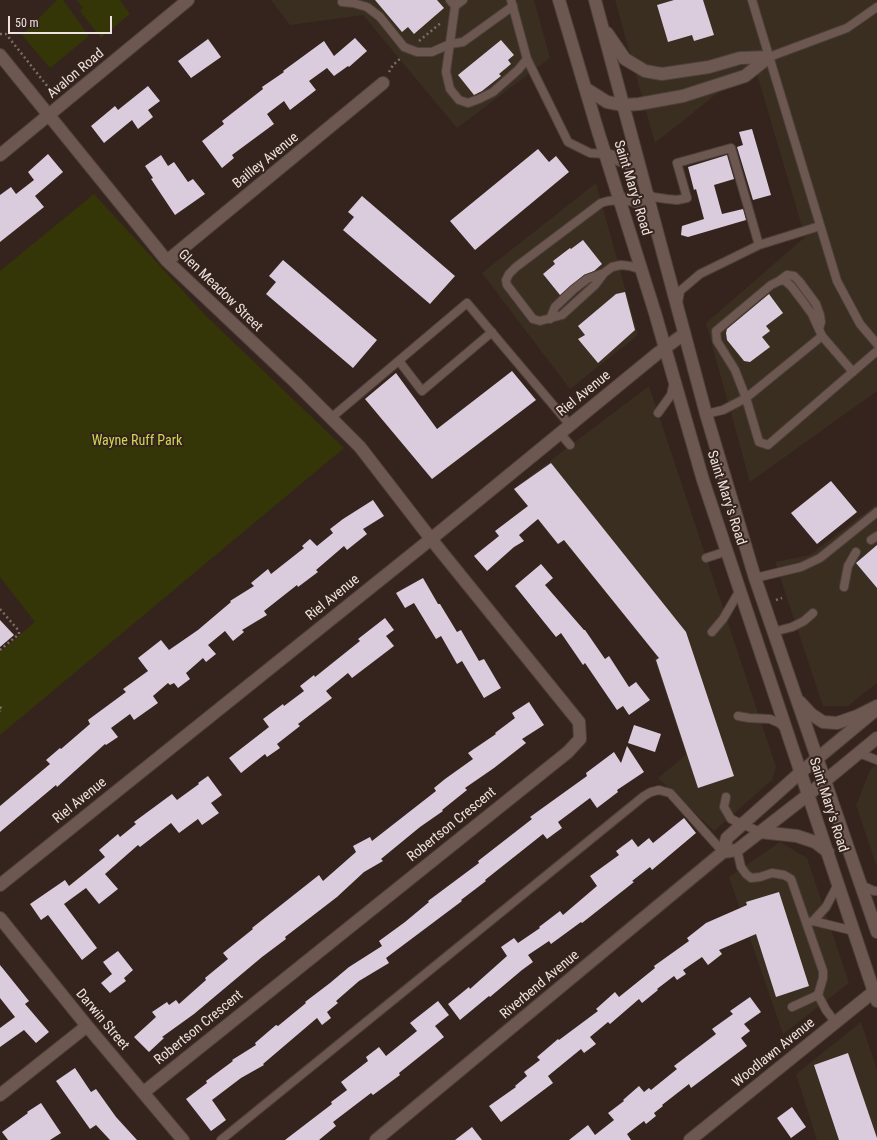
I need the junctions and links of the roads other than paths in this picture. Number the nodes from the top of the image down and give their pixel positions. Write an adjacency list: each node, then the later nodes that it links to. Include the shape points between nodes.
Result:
1 (188, 0): 18 (street, Avalon Road)
2 (463, 0): 7 (lane)
3 (559, 0): 16 (street, Saint Mary's Road)
4 (595, 0): 10 (street, Saint Mary's Road)
5 (752, 0): 13 (lane)
6 (342, 2): 11 (lane, via 367,7 380,17 404,47 417,52 432,52)
7 (453, 3): 11 (lane)
8 (512, 3): 11 (lane, via 463,42); 14 (lane)
9 (877, 7): 13 (lane, via 847,28)
10 (601, 23): 13 (street, via 625,59 645,71 662,74 740,58); 17 (street, Saint Mary's Road)
11 (450, 44): 14 (lane, via 446,72 450,89 459,100 468,103 493,92)
12 (0, 54): 18 (street, Glen Meadow Street)
13 (769, 58): 17 (street, via 745,76 683,96); 25 (lane)
14 (527, 59): 19 (lane, via 568,142 590,153)
15 (384, 83): 27 (street, Bailley Avenue)
16 (585, 88): 17 (street, via 607,102); 19 (street, Saint Mary's Road)
17 (623, 105): 21 (street, Saint Mary's Road)
18 (49, 116): 20 (street, Avalon Road); 27 (street, Glen Meadow Street)
19 (605, 154): 21 (street); 23 (street, Saint Mary's Road)
20 (0, 155)
21 (641, 172): 22 (street, Saint Mary's Road)
22 (647, 192): 24 (street, Saint Mary's Road); 26 (lane, via 653,197 677,200 687,198 677,163 731,148)
23 (620, 200): 24 (street, via 631,199); 28 (street, Saint Mary's Road); 28 (lane, via 601,204 516,267 506,280 507,285 533,319 540,321 562,315 612,267 621,264)
24 (651, 209): 29 (street, Saint Mary's Road)
25 (820, 226): 26 (lane); 33 (lane, via 836,281 860,324)
26 (759, 245): 29 (lane, via 700,274 680,291)
27 (167, 261): 42 (street, Glen Meadow Street)
28 (642, 270): 34 (street, Saint Mary's Road)
29 (678, 307): 32 (street, Saint Mary's Road)
30 (492, 332): 36 (lane, via 467,303); 36 (lane, via 422,391); 43 (lane)
31 (820, 333): 37 (lane); 39 (lane); 39 (lane, via 812,314 784,280 771,285 716,331 717,341 735,370)
32 (684, 334): 34 (street, Riel Avenue); 41 (street, Saint Mary's Road)
33 (877, 344)
34 (665, 348): 38 (street, Saint Mary's Road); 43 (street, Riel Avenue)
35 (877, 352): 37 (lane)
36 (399, 361): 42 (lane)
37 (853, 372): 39 (lane, via 768,445 759,442)
38 (675, 381): 40 (lane, via 671,395); 48 (street, Saint Mary's Road, via 697,460)
39 (746, 398): 41 (lane, via 723,410)
40 (658, 413)
41 (706, 414): 51 (street, Saint Mary's Road)
42 (331, 418): 47 (street, Glen Meadow Street, via 360,447)
43 (570, 425): 44 (street, Riel Avenue)
44 (560, 433): 45 (lane); 47 (street, Riel Avenue)
45 (570, 445)
46 (877, 512): 51 (lane, via 820,558 801,567)
47 (431, 539): 76 (street, Riel Avenue); 88 (street, Robertson Crescent, via 579,722 580,739 568,752)
48 (727, 551): 50 (lane); 53 (street, Saint Mary's Road)
49 (856, 552): 52 (lane, via 848,566)
50 (706, 558)
51 (755, 578): 56 (street, Saint Mary's Road)
52 (844, 587)
53 (740, 590): 55 (lane); 61 (street, Saint Mary's Road)
54 (813, 613): 56 (lane, via 792,627)
55 (712, 632)
56 (773, 632): 57 (street, Saint Mary's Road)
57 (795, 696): 58 (street, via 811,714 823,722 837,723); 64 (street, Saint Mary's Road)
58 (877, 706)
59 (877, 709): 64 (street, Riverbend Avenue)
60 (738, 716): 61 (lane, via 770,719)
61 (787, 729): 66 (street, Saint Mary's Road)
62 (877, 738): 63 (street)
63 (858, 753): 65 (lane); 67 (street)
64 (817, 759): 66 (street, Riverbend Avenue); 67 (street, Saint Mary's Road)
65 (877, 760)
66 (801, 772): 68 (street, Saint Mary's Road); 70 (street, Riverbend Avenue)
67 (825, 780): 68 (street); 77 (street, Saint Mary's Road)
68 (808, 794): 71 (street); 74 (street, Saint Mary's Road)
69 (726, 797): 70 (lane, via 726,811 732,819)
70 (744, 824): 71 (lane); 73 (street, Riverbend Avenue, via 727,838)
71 (760, 832): 72 (street); 74 (street, via 797,836 815,842)
72 (737, 850): 73 (street); 80 (lane, via 741,867 751,878 760,878 772,873 784,875 791,880)
73 (723, 852): 91 (lane, via 670,793 659,790 644,796); 92 (street, Riverbend Avenue)
74 (828, 852): 75 (street, Saint Mary's Road)
75 (838, 884): 80 (lane, via 826,907); 81 (street, Saint Mary's Road)
76 (0, 885)
77 (861, 885): 78 (lane); 82 (street, Saint Mary's Road)
78 (877, 891)
79 (0, 918): 87 (street, Darwin Street)
80 (810, 922): 81 (lane); 84 (lane, via 823,971)
81 (854, 931): 83 (street, Saint Mary's Road)
82 (877, 931)
83 (876, 994): 86 (street, Woodlawn Avenue)
84 (818, 996): 85 (lane); 86 (lane)
85 (792, 1007)
86 (836, 1023): 93 (street, Woodlawn Avenue)
87 (87, 1026): 88 (street, Darwin Street); 89 (street)
88 (144, 1092): 90 (street, Darwin Street)
89 (0, 1095)
90 (183, 1140)
91 (221, 1140)
92 (376, 1140)
93 (690, 1140)

